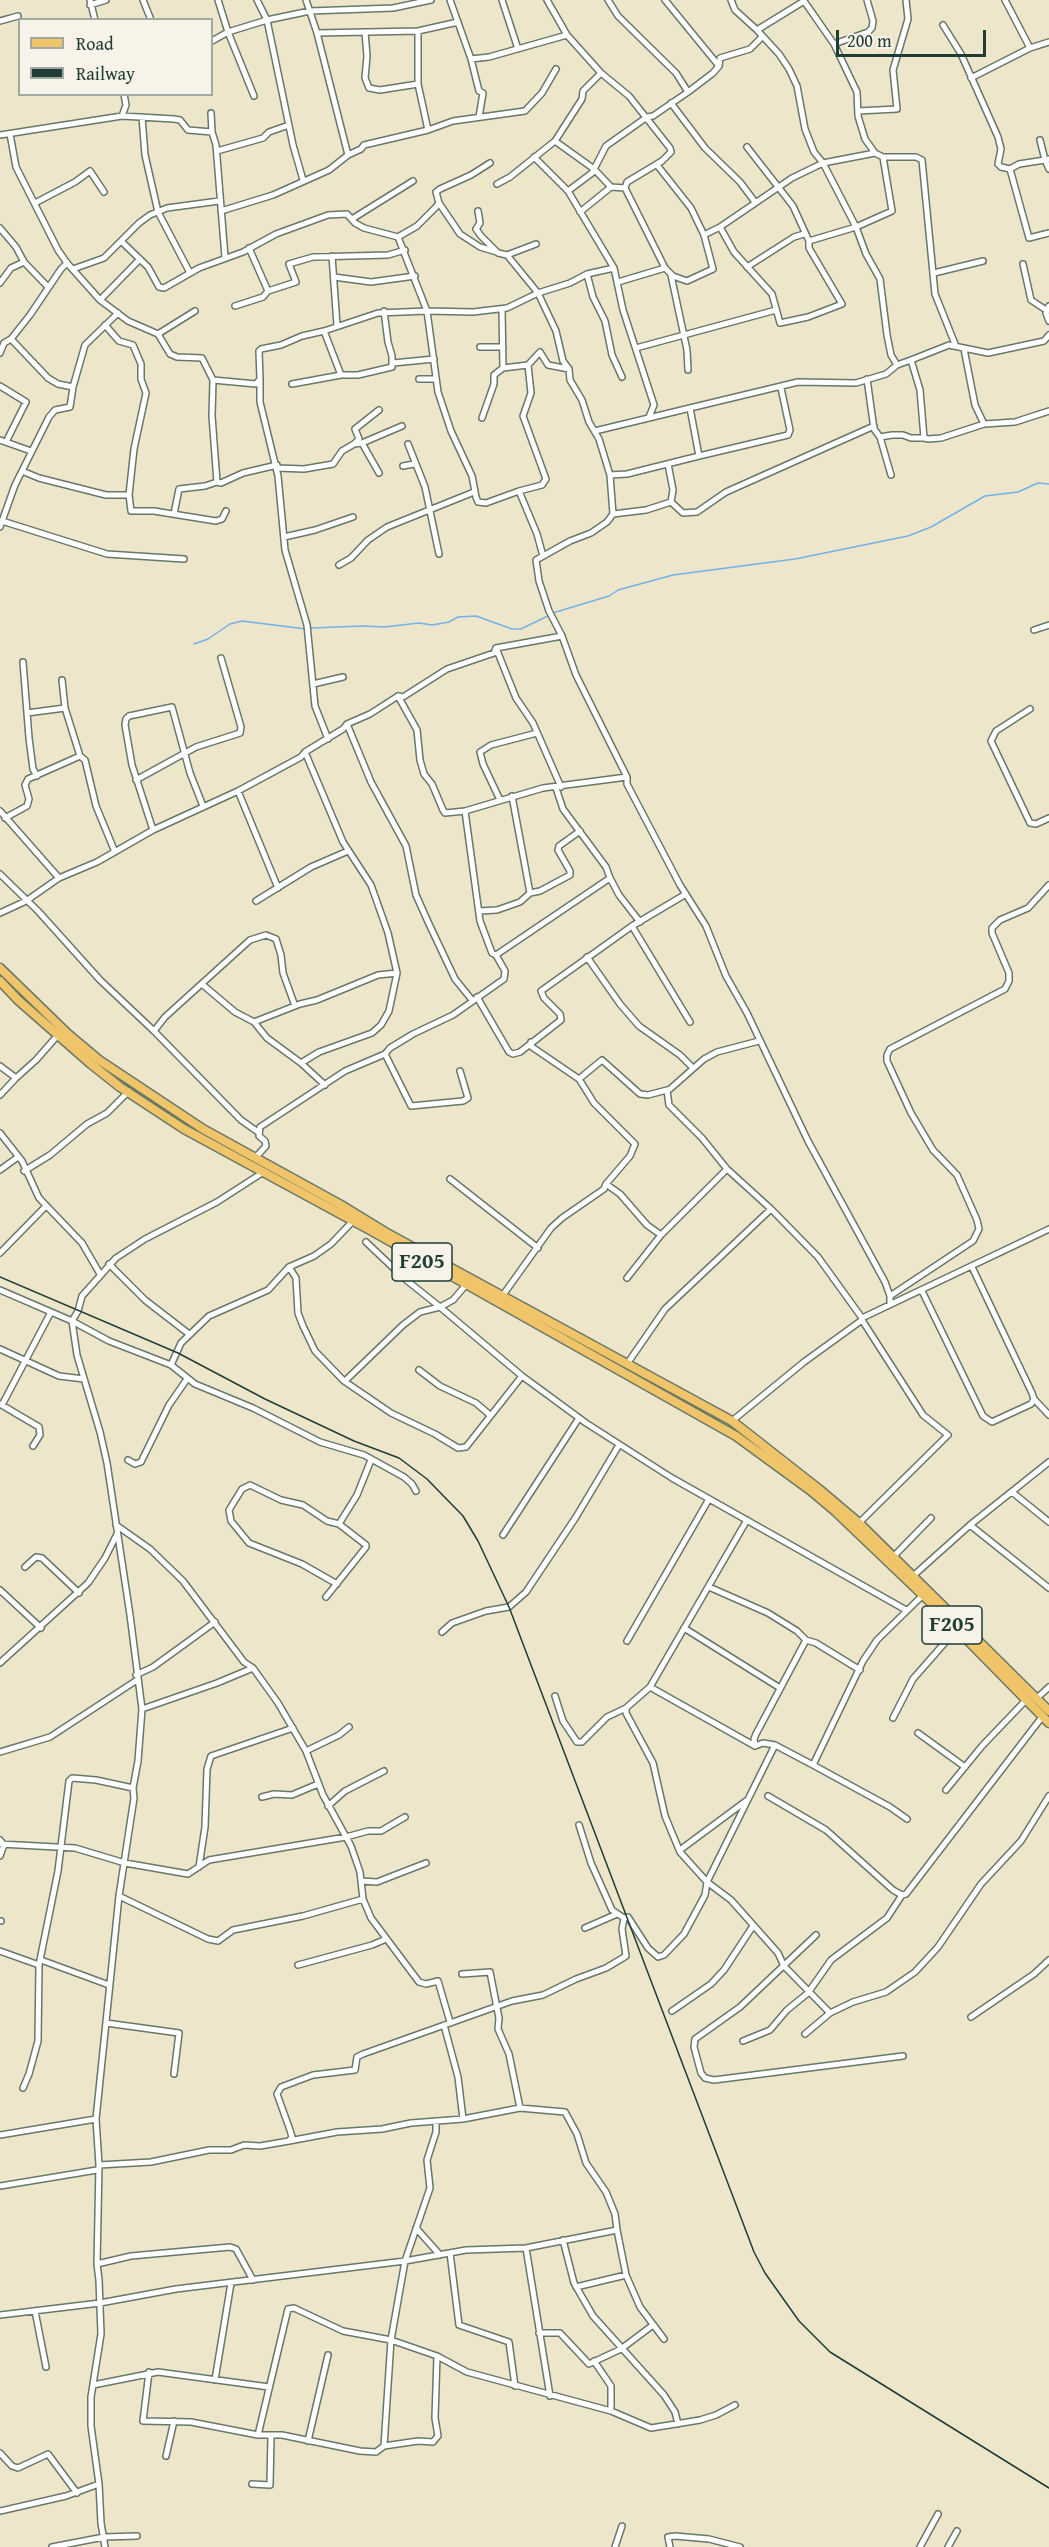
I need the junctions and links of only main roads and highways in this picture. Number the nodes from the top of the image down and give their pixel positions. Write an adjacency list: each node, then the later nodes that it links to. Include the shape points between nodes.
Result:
1 (0, 968): 3 (main road, F205)
2 (0, 981): 4 (main road, F205)
3 (24, 993): 4 (main road); 5 (main road, F205, via 99,1060 203,1129 503,1295)
4 (18, 1000): 5 (main road, F205, via 105,1075 184,1129 465,1286)
5 (519, 1309): 6 (main road, F205, via 736,1436 810,1490); 6 (main road, F205, via 732,1421 859,1523 1036,1699)
6 (1047, 1717)

